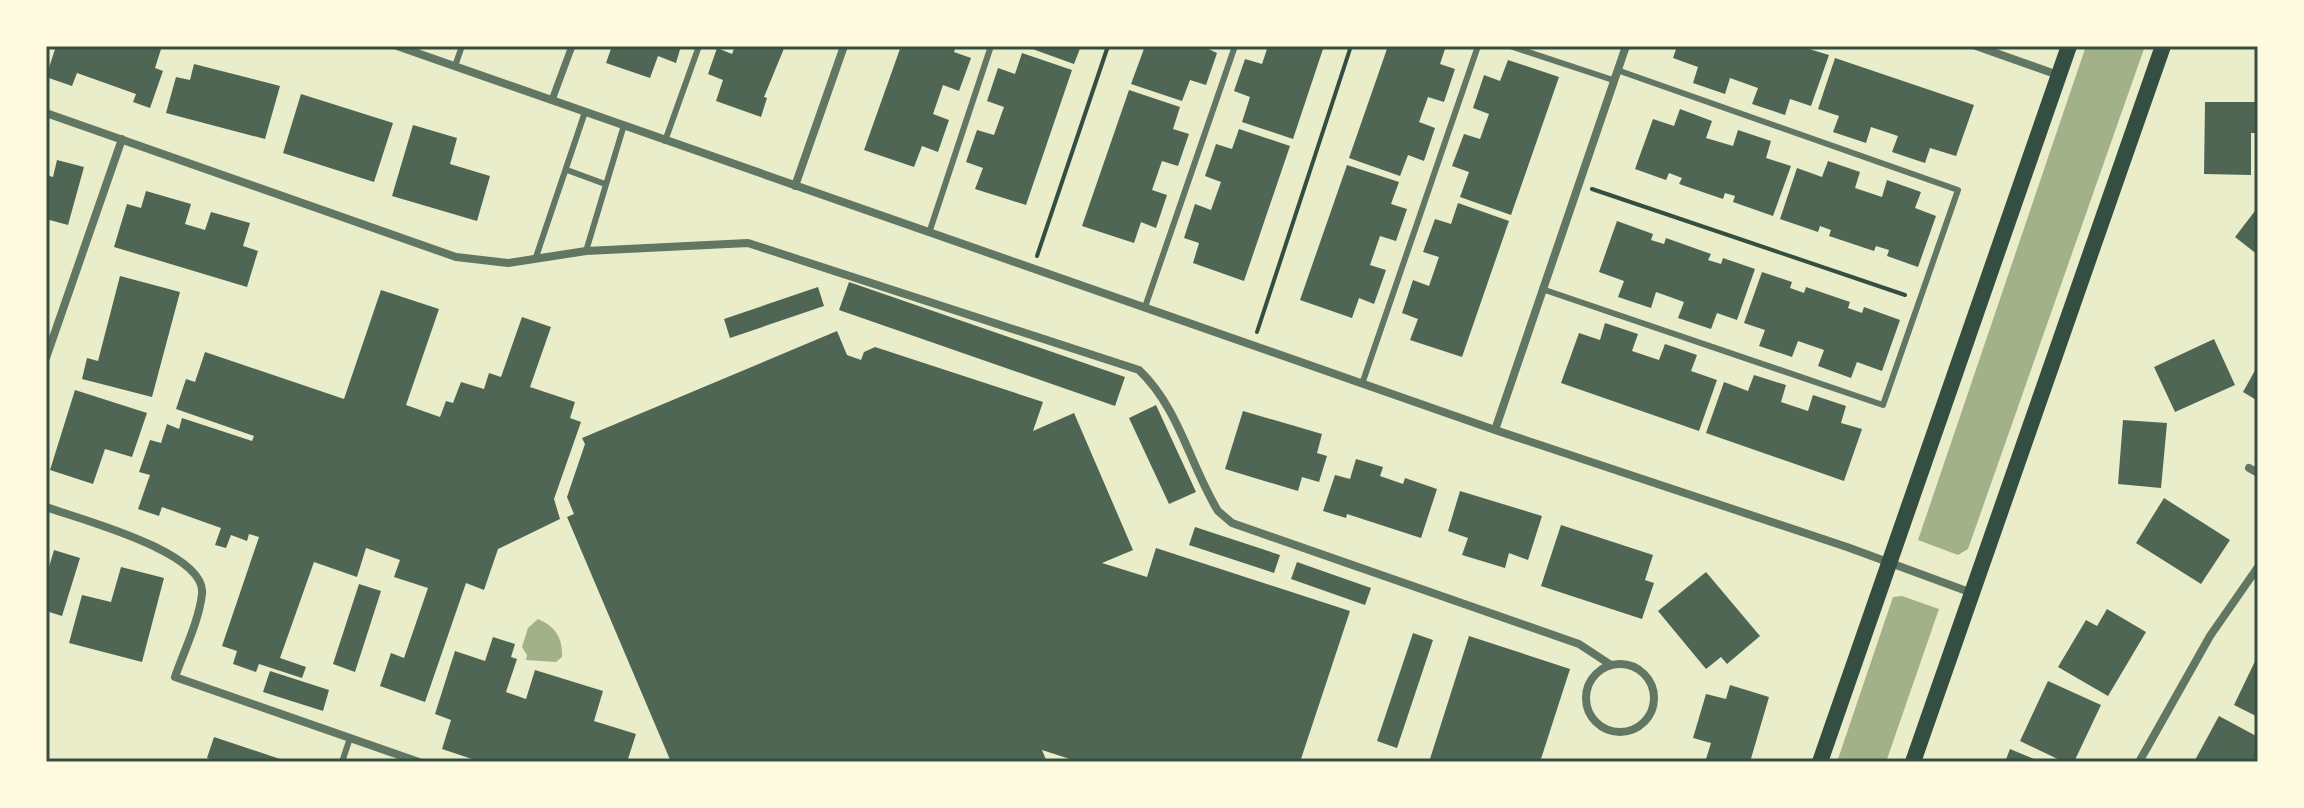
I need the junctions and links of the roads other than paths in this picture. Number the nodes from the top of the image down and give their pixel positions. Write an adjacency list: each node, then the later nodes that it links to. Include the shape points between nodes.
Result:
1 (397, 46): 14 (street)
2 (462, 46): 14 (lane)
3 (572, 46): 18 (street)
4 (699, 46): 23 (lane)
5 (844, 46): 26 (street)
6 (991, 46): 27 (lane)
7 (1235, 46): 31 (lane)
8 (1478, 46): 33 (lane)
9 (1510, 46): 17 (lane)
10 (1626, 46): 15 (street)
11 (1976, 46): 16 (street)
12 (2069, 46): 16 (main road)
13 (2163, 46): 40 (main road)
14 (455, 66): 18 (street)
15 (1617, 70): 17 (street); 30 (lane, via 1958,190 1883,405)
16 (2059, 75): 38 (main road)
17 (1613, 80): 30 (street)
18 (552, 100): 19 (street)
19 (585, 112): 21 (street); 24 (lane)
20 (46, 113): 22 (street)
21 (624, 125): 23 (street); 25 (lane)
22 (122, 139): 29 (street, via 456,257 508,263); 32 (street)
23 (665, 141): 26 (street)
24 (567, 170): 25 (lane); 29 (lane)
25 (605, 184): 28 (lane)
26 (795, 186): 27 (street)
27 (929, 233): 31 (street)
28 (586, 251): 29 (street); 41 (street, via 748,243 1139,370 1156,385 1211,501 1232,523 1579,644)
29 (536, 257)
30 (1542, 289): 34 (street)
31 (1145, 307): 33 (street)
32 (46, 358)
33 (1362, 384): 34 (street)
34 (1495, 430): 38 (street)
35 (2249, 468): 36 (street)
36 (2258, 473)
37 (46, 507): 42 (street, via 174,554 195,572 203,591 175,677)
38 (1888, 561): 40 (street); 45 (main road)
39 (2258, 567): 47 (street, via 2210,636)
40 (1972, 593): 46 (main road)
41 (1611, 665): 41 (street, via 1643,672 1654,692 1651,714 1634,729 1611,731 1588,709 1593,677)
42 (350, 738): 43 (lane); 44 (street)
43 (342, 762)
44 (419, 762)
45 (1820, 762)
46 (1913, 762)
47 (2139, 762)

